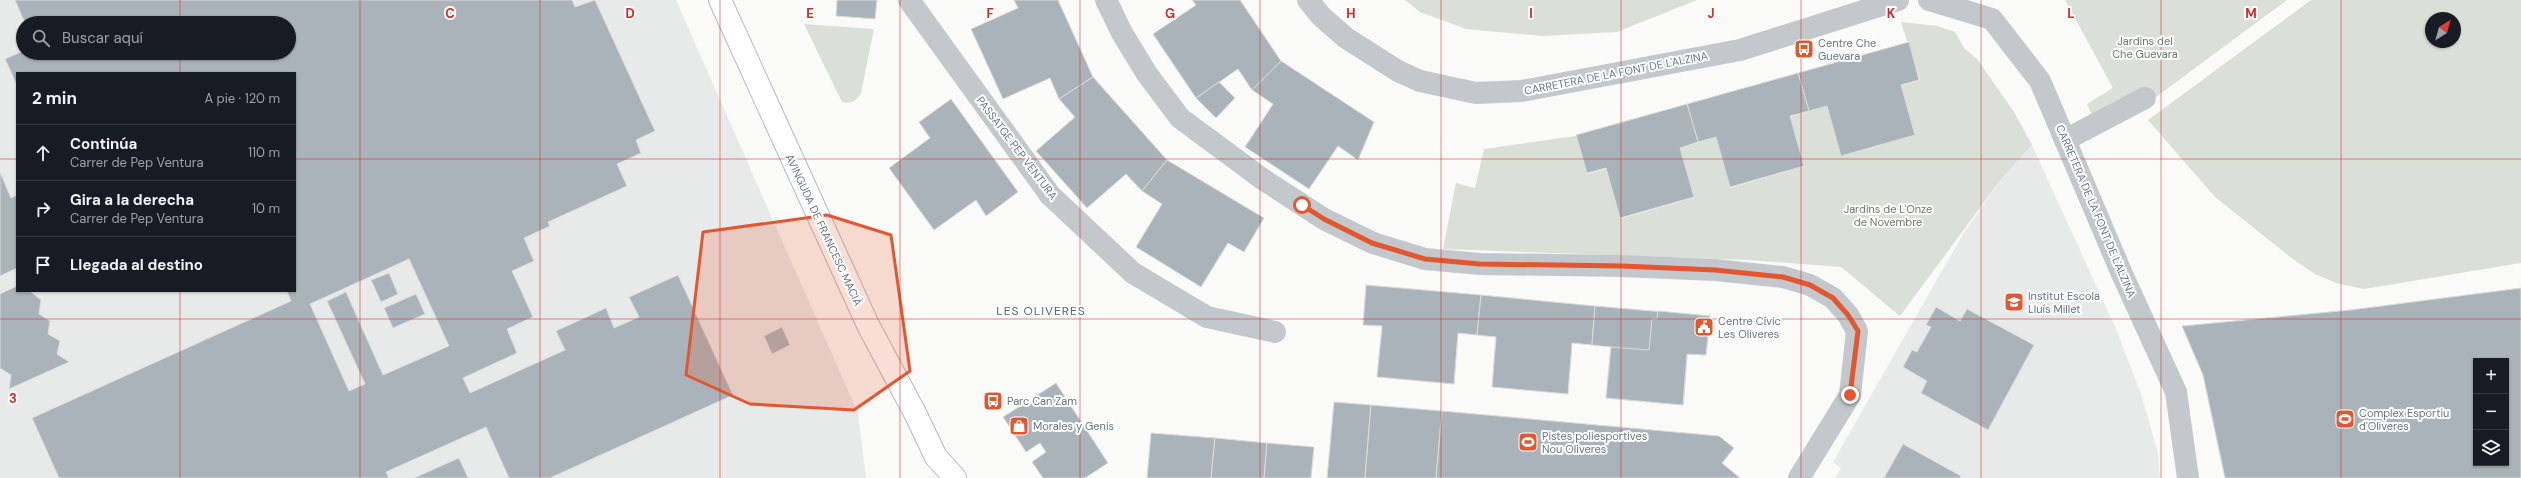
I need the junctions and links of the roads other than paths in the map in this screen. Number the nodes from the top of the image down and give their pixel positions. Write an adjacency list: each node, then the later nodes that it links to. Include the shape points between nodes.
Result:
1 (720, 0): 10 (street, AVINGUDA DE FRANCESC MACIÀ, via 868,325)
2 (909, 0): 9 (street, PASSATGE PEP VENTURA, via 1050,195 1133,273 1207,317)
3 (1106, 0): 13 (street, via 1143,68 1180,118 1267,182 1324,219 1372,243 1425,259 1480,264 1622,266 1715,270 1783,277 1810,285 1833,298 1858,331 1850,395)
4 (1308, 0): 5 (street, CARRETERA DE LA FONT DE L'ALZINA, via 1321,16 1346,38 1398,71 1420,81 1476,93 1522,91 1740,50)
5 (1898, 0)
6 (1929, 0): 8 (street, CARRETERA DE LA FONT DE L'ALZINA, via 1992,19 2040,81)
7 (2145, 98): 8 (street)
8 (2065, 140): 14 (street, CARRETERA DE LA FONT DE L'ALZINA, via 2176,392)
9 (1275, 332)
10 (936, 457): 11 (street); 12 (street, AVINGUDA DE FRANCESC MACIÀ)
11 (931, 478)
12 (955, 478)
13 (1798, 478)
14 (2188, 478)

